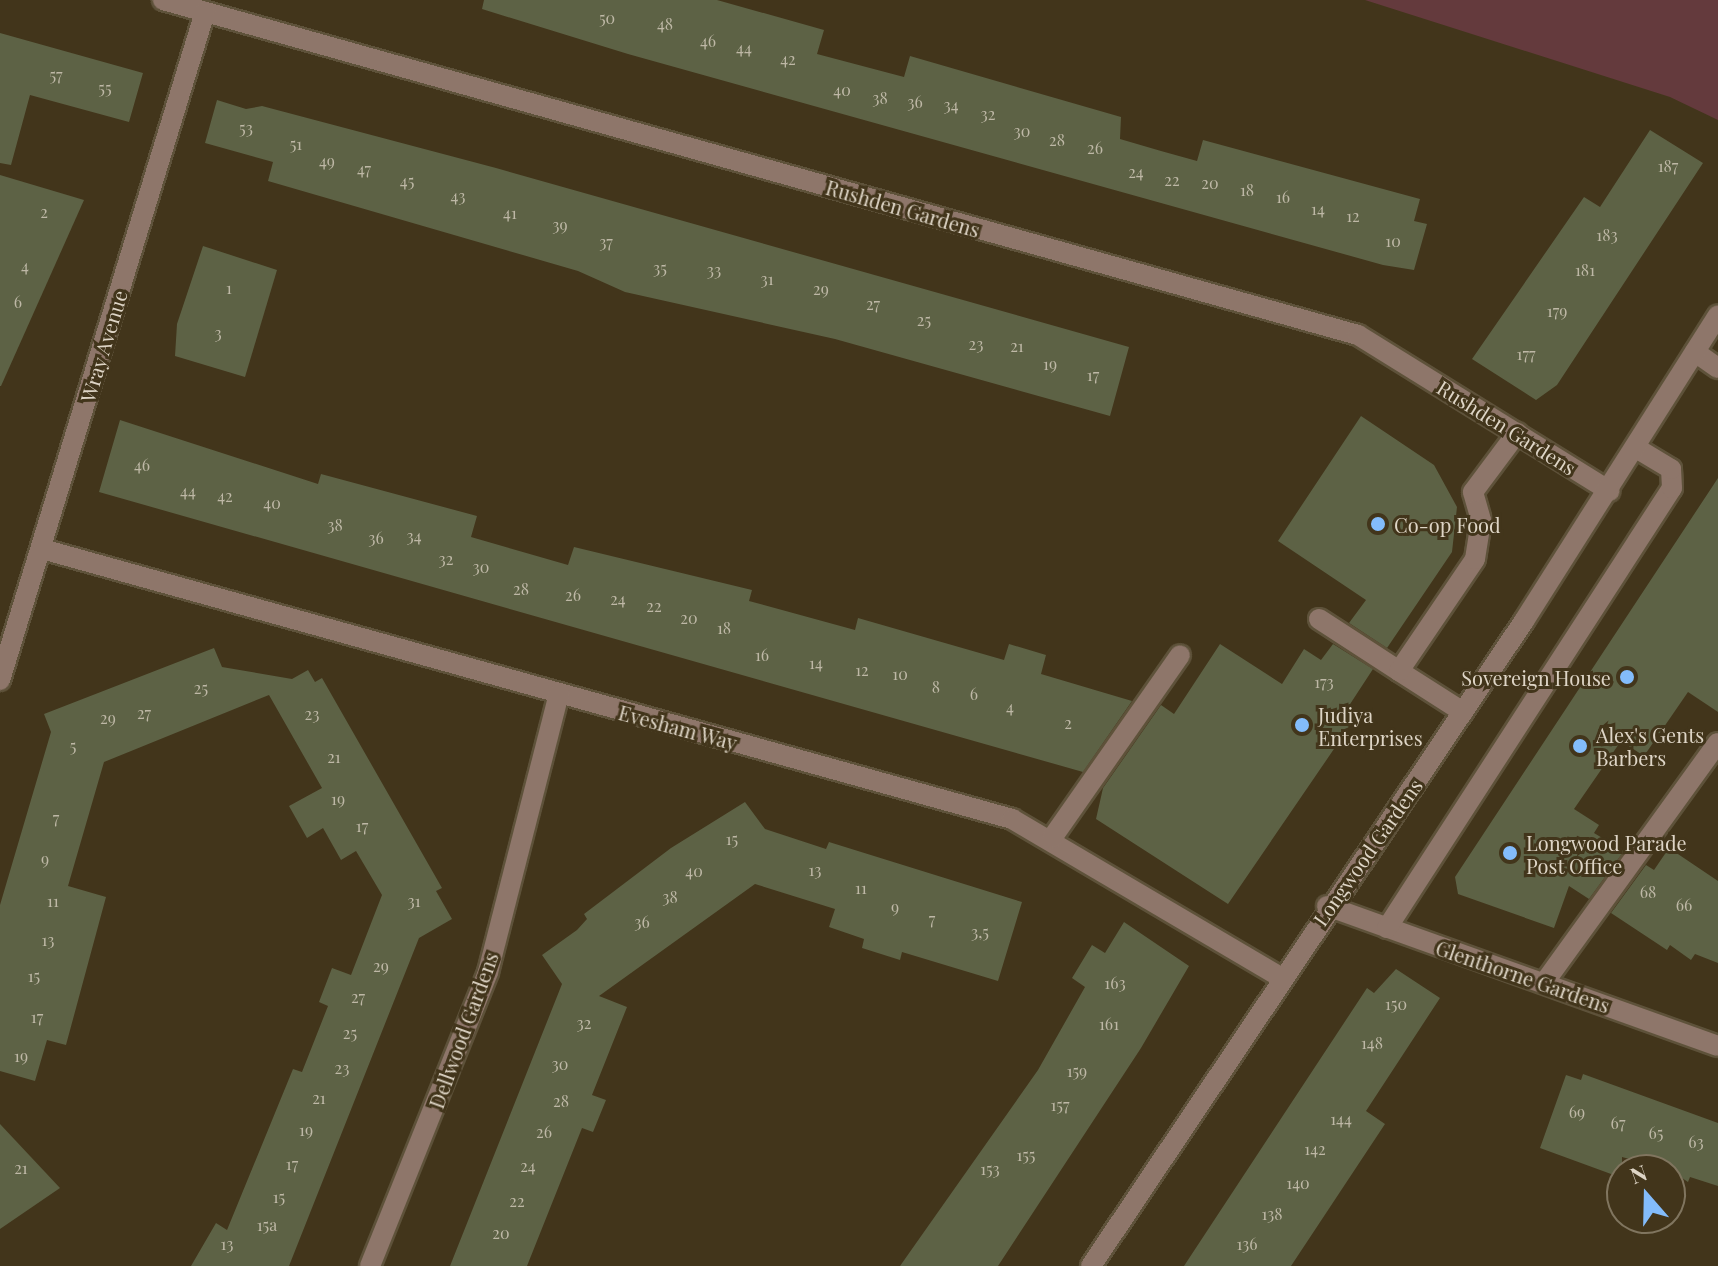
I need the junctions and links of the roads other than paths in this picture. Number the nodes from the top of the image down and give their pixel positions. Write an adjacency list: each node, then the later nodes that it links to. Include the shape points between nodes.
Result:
1 (163, 0): 2 (street, Rushden Gardens)
2 (205, 12): 6 (street, Rushden Gardens, via 1358,335); 9 (street, Wray Avenue)
3 (1718, 315): 4 (street, Longwood Gardens)
4 (1695, 352): 5 (street); 7 (street, Longwood Gardens)
5 (1718, 368)
6 (1517, 433): 8 (street, Rushden Gardens); 12 (street, via 1473,492 1481,520 1475,559)
7 (1636, 448): 8 (street, Longwood Gardens); 19 (street, via 1671,469 1672,488)
8 (1610, 491): 15 (street, Longwood Gardens)
9 (42, 549): 13 (street, Wray Avenue); 14 (street, Evesham Way)
10 (1319, 619): 12 (street)
11 (1180, 655): 17 (street)
12 (1399, 671): 15 (street)
13 (0, 680)
14 (559, 694): 17 (street, Evesham Way, via 1012,819); 23 (street, Dellwood Gardens, via 488,972)
15 (1463, 712): 18 (street, Longwood Gardens)
16 (1718, 743): 21 (street)
17 (1052, 838): 20 (street, Evesham Way)
18 (1327, 906): 19 (street, Glenthorne Gardens); 20 (street, Longwood Gardens)
19 (1387, 928): 21 (street, Glenthorne Gardens)
20 (1282, 978): 24 (street, Longwood Gardens)
21 (1544, 983): 22 (street, Glenthorne Gardens)
22 (1718, 1046)
23 (370, 1266)
24 (1091, 1266)

